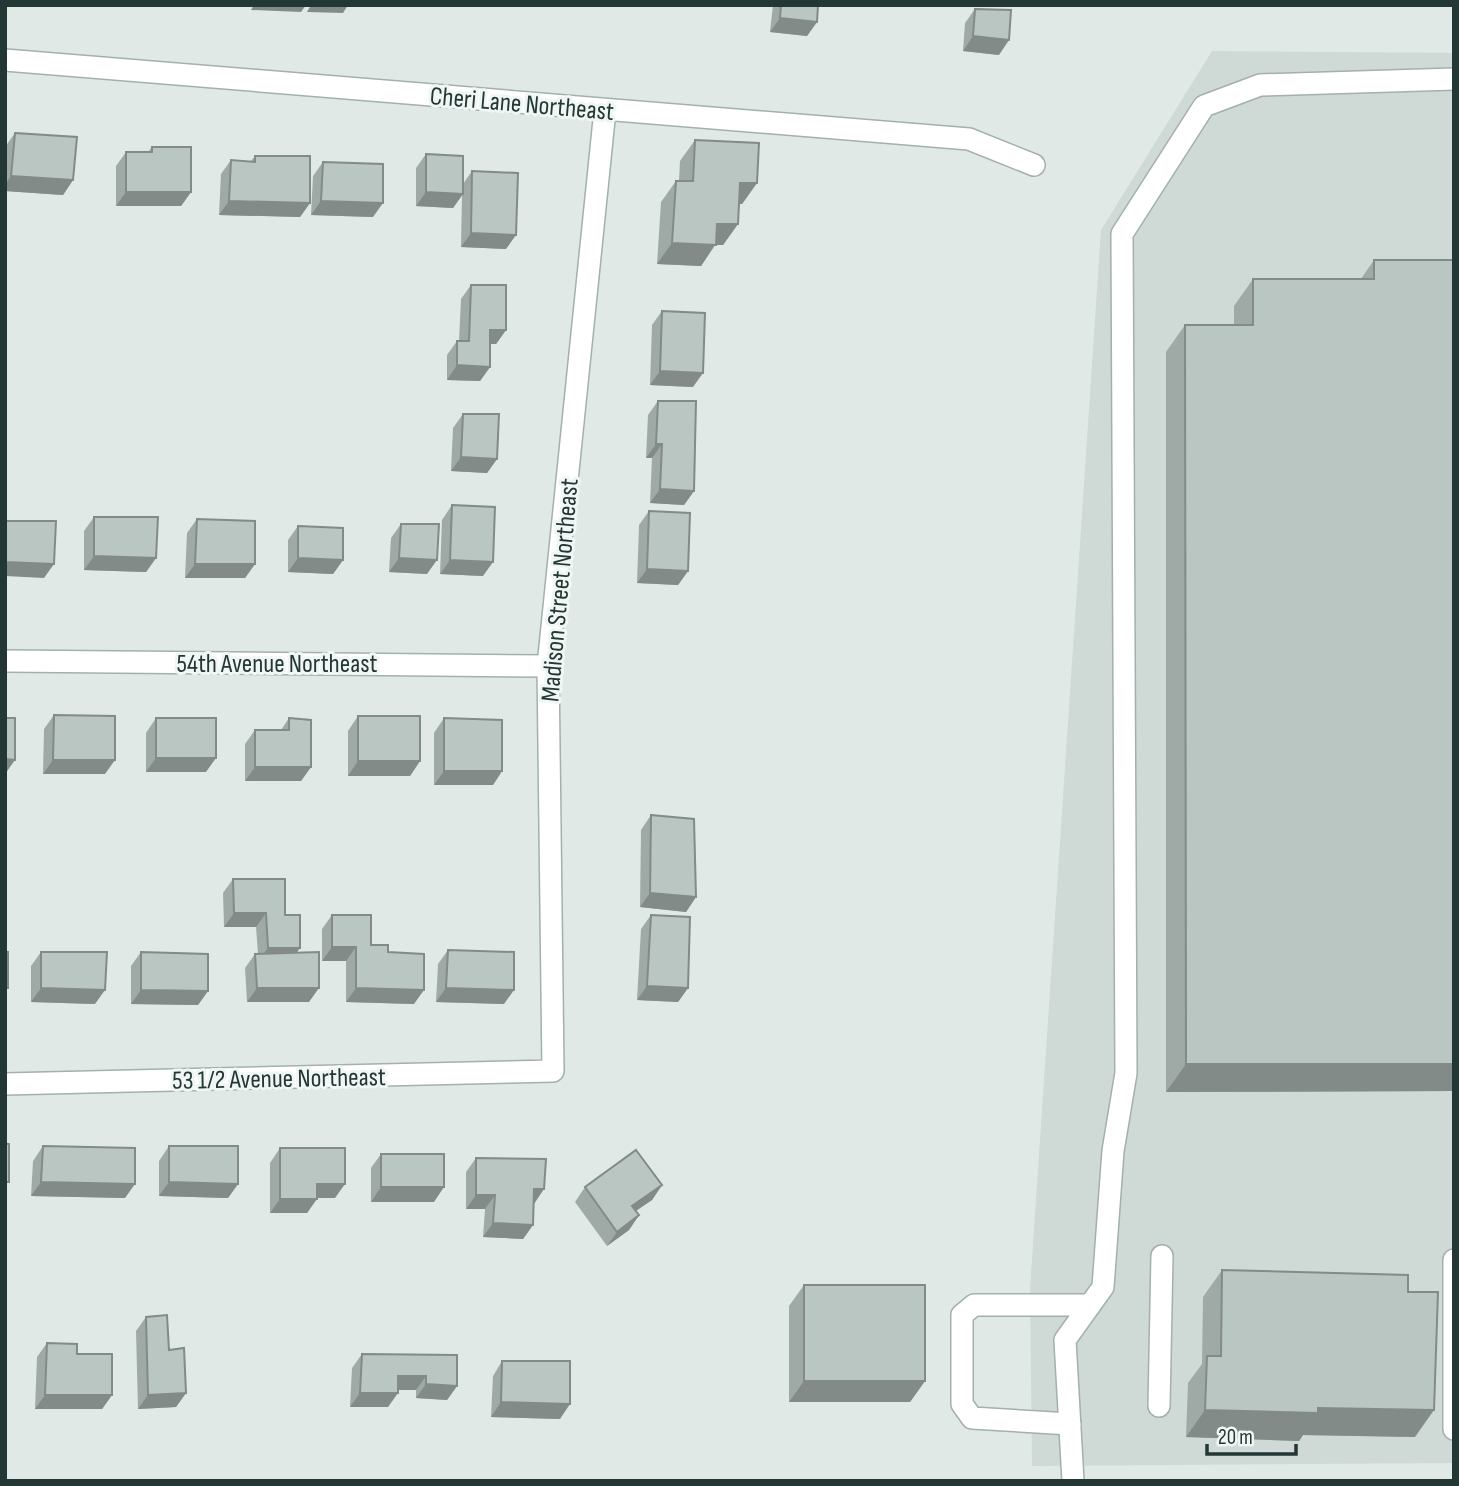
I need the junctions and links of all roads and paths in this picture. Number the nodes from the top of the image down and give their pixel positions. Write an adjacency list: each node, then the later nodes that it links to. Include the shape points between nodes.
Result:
1 (5, 61): 3 (street, Cheri Lane Northeast)
2 (1454, 79): 11 (street, via 1260,85 1204,106 1122,234 1126,1073 1113,1151 1103,1287)
3 (605, 110): 4 (street, Cheri Lane Northeast, via 969,139); 6 (street, Madison Street Northeast)
4 (1034, 166)
5 (5, 661): 6 (street, 54th Avenue Northeast)
6 (548, 666): 7 (street, Madison Street Northeast)
7 (553, 1071): 8 (street, 53 1/2 Avenue Northeast)
8 (5, 1084)
9 (1162, 1256): 12 (street)
10 (1454, 1260): 14 (street)
11 (1090, 1305): 13 (street, via 1065,1340); 13 (street, via 974,1305 962,1315 961,1404 966,1413 972,1418)
12 (1159, 1406)
13 (1070, 1423): 15 (street)
14 (1454, 1429)
15 (1073, 1481)

